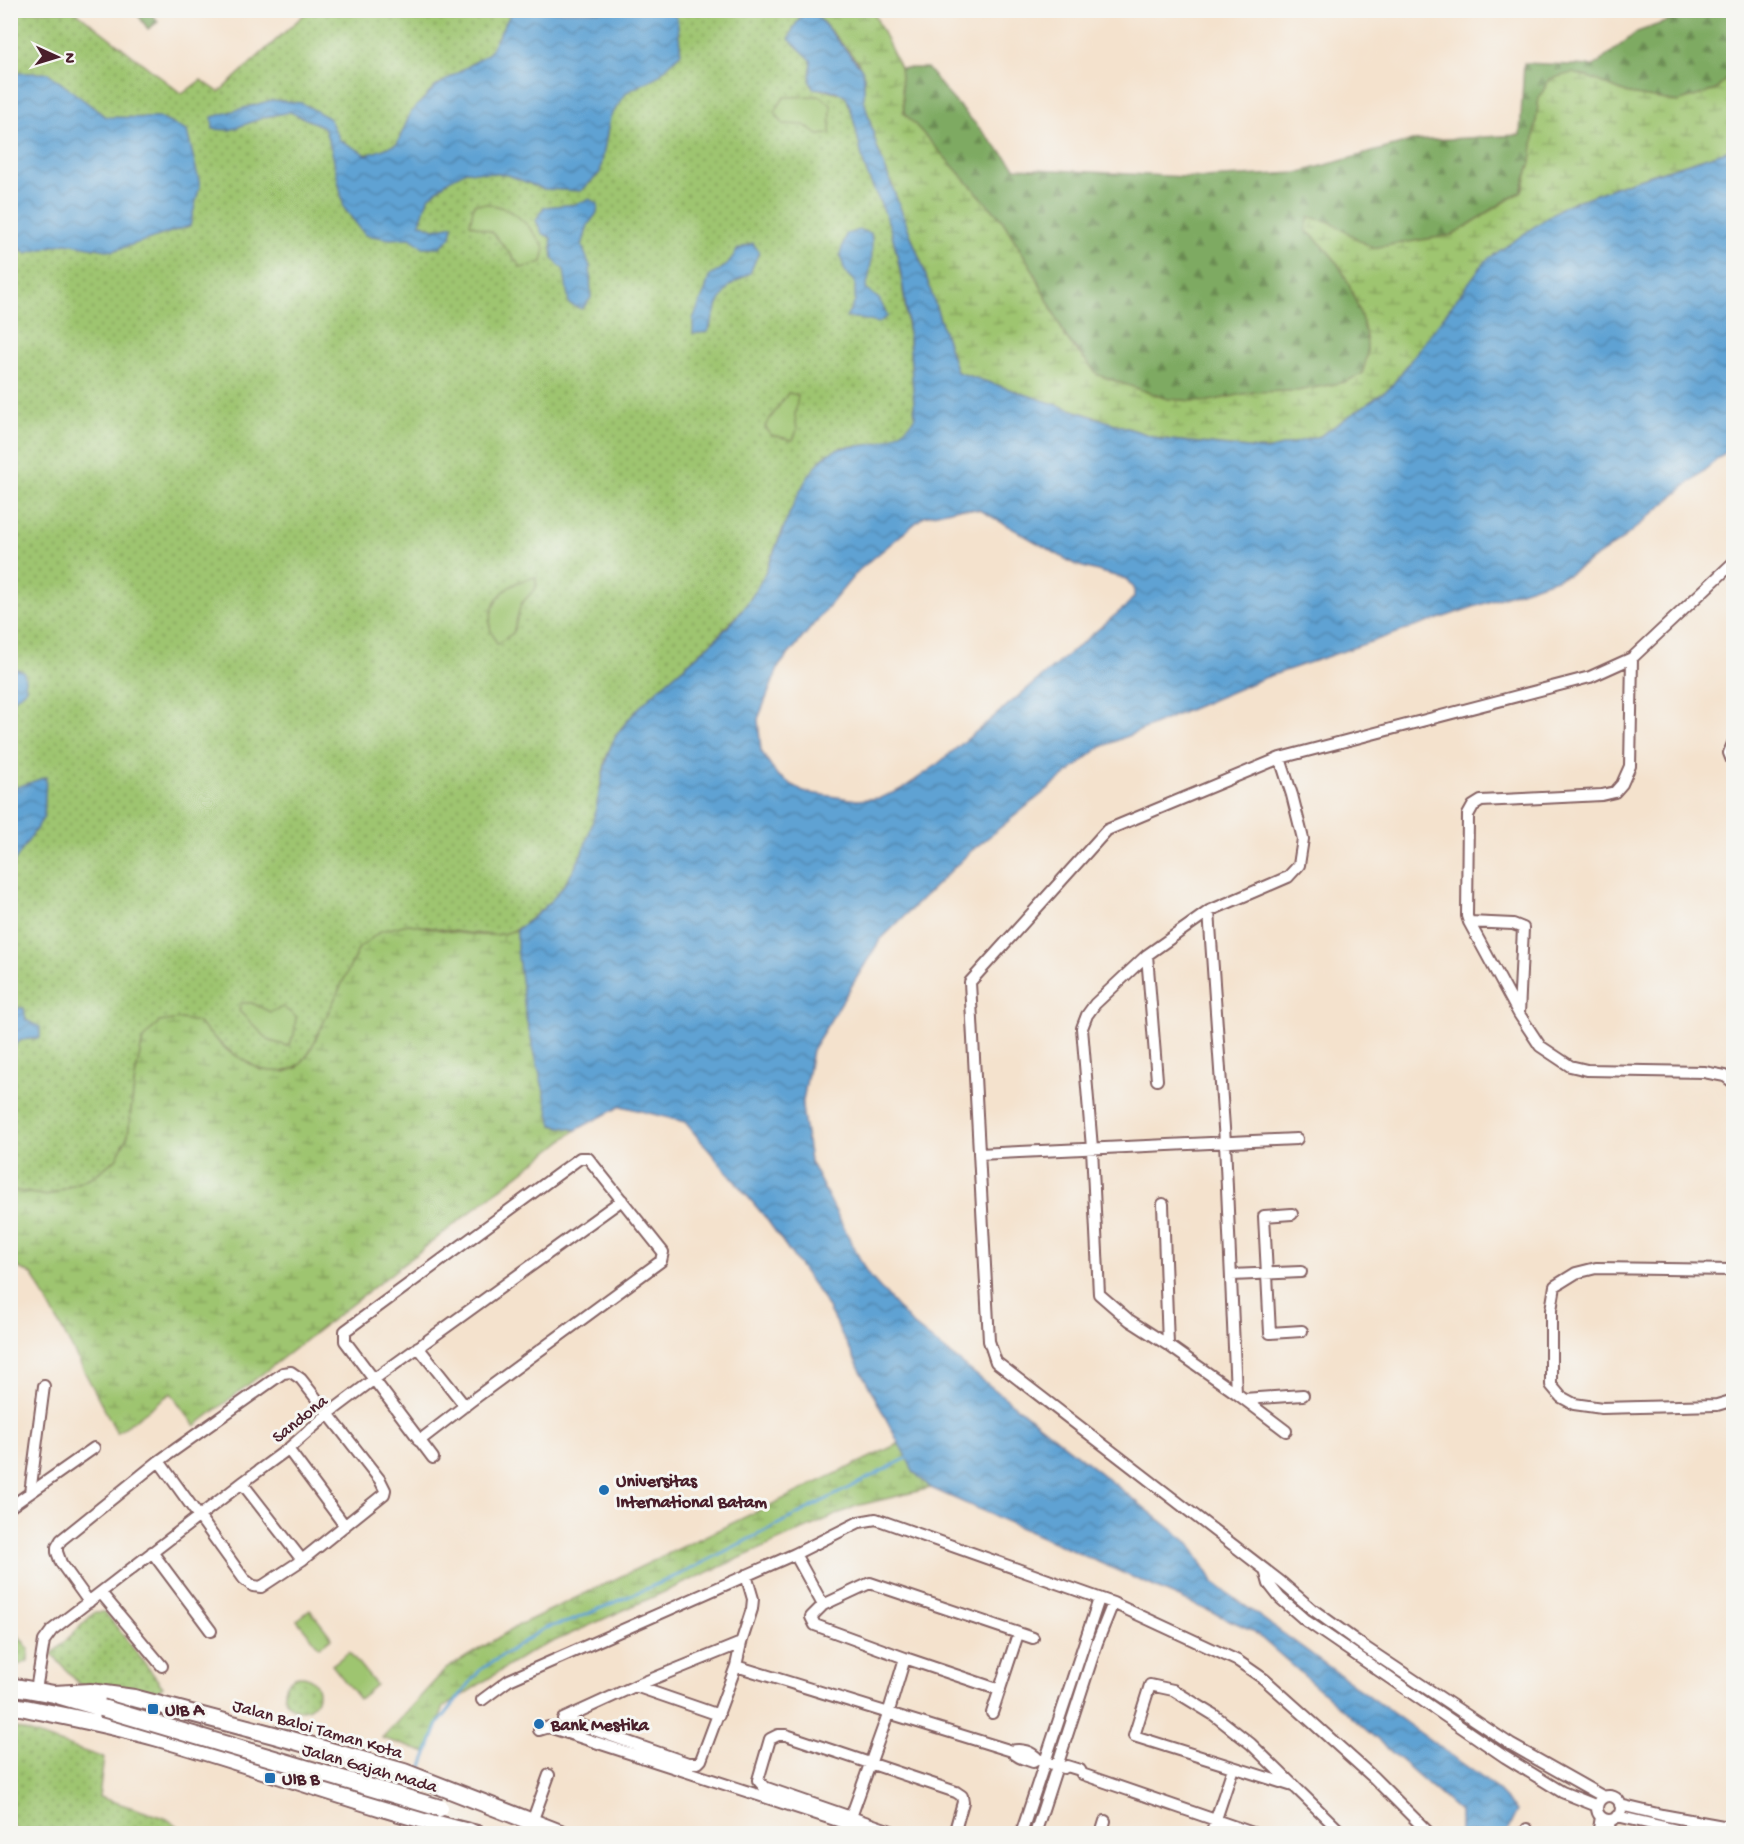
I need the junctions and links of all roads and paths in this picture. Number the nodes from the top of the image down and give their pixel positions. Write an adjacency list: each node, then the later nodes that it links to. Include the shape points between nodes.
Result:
1 (1734, 562): 2 (street)
2 (1632, 658): 4 (street, via 1590,677); 7 (street, via 1630,766 1622,784 1615,792 1602,795 1481,801 1473,806 1468,814)
3 (1734, 741): 5 (street, via 1729,753)
4 (1280, 758): 6 (street, via 1303,839 1299,865 1288,878); 15 (street, via 1107,830 970,982)
5 (1734, 765)
6 (1209, 911): 8 (street); 13 (street)
7 (1469, 922): 9 (street); 9 (street, via 1523,928)
8 (1147, 955): 10 (street); 14 (street, via 1095,1005 1082,1028)
9 (1519, 1014): 11 (street, via 1540,1046 1570,1066 1587,1070 1704,1072 1725,1076)
10 (1156, 1080)
11 (1734, 1083)
12 (1297, 1138): 13 (street)
13 (1225, 1142): 14 (street); 22 (street)
14 (1092, 1148): 15 (street); 24 (street, via 1099,1294 1129,1320)
15 (979, 1154): 47 (street, via 989,1341 996,1362)
16 (622, 1200): 25 (street, Sandona); 26 (street, via 588,1158 580,1158 348,1327 345,1341); 31 (street, via 663,1252 662,1261)
17 (1163, 1204): 24 (street)
18 (1292, 1214): 21 (street, via 1264,1216)
19 (1734, 1270): 30 (street, via 1596,1268 1576,1273 1555,1286 1551,1310 1551,1385 1574,1404 1602,1408 1717,1405)
20 (1301, 1272): 21 (street)
21 (1267, 1273): 22 (street); 23 (street, via 1270,1333)
22 (1231, 1275): 29 (street)
23 (1302, 1331)
24 (1168, 1345): 29 (street)
25 (418, 1347): 26 (street, Sandona); 31 (street)
26 (373, 1380): 32 (street, Sandona); 34 (street)
27 (44, 1386): 40 (street)
28 (1303, 1395): 29 (street)
29 (1240, 1396): 33 (street)
30 (1734, 1400)
31 (465, 1406): 34 (street)
32 (328, 1414): 36 (street, Sandona); 38 (street, via 301,1379 287,1372); 43 (street, via 385,1490)
33 (1286, 1431)
34 (419, 1442): 37 (street)
35 (94, 1448): 40 (street)
36 (288, 1449): 39 (street, Sandona); 43 (street)
37 (433, 1458)
38 (159, 1461): 42 (street); 51 (street, via 57,1547 61,1563)
39 (242, 1483): 42 (street, Sandona); 46 (street)
40 (30, 1493): 41 (street)
41 (10, 1507)
42 (198, 1517): 44 (street, Sandona); 46 (street, via 253,1586 261,1587)
43 (345, 1526): 46 (street)
44 (152, 1552): 49 (street, Sandona); 54 (street)
45 (795, 1554): 48 (street); 50 (street, via 859,1522 876,1519); 53 (street)
46 (302, 1560)
47 (1264, 1570): 81 (street, via 1385,1661 1510,1744); 83 (street, via 1280,1598 1305,1620 1505,1757 1562,1792)
48 (746, 1575): 57 (street, via 753,1609); 68 (street, via 509,1680)
49 (101, 1593): 51 (street, Sandona); 59 (street)
50 (1099, 1599): 52 (street); 61 (street)
51 (89, 1602): 65 (street, Sandona, via 52,1630 45,1641)
52 (1113, 1603): 64 (street); 102 (street, via 1238,1661 1264,1679)
53 (823, 1605): 55 (street, via 870,1583); 58 (street, via 811,1617 815,1625)
54 (211, 1631)
55 (1018, 1634): 56 (street); 66 (street)
56 (1033, 1638)
57 (741, 1643): 60 (street); 63 (street)
58 (904, 1658): 66 (street); 71 (street)
59 (162, 1666)
60 (736, 1666): 71 (street); 72 (street)
61 (1071, 1681): 64 (street); 74 (street)
62 (10, 1686): 65 (highway, Jalan Gajah Mada)
63 (634, 1686): 72 (street); 72 (street, via 563,1719 694,1764 701,1760)
64 (1083, 1686): 76 (street)
65 (36, 1690): 67 (highway, Jalan Gajah Mada)
66 (1000, 1690): 70 (street)
67 (54, 1694): 78 (highway, Jalan Baloi Taman Kota, via 90,1692 135,1698); 91 (highway, Jalan Gajah Mada, bridge, via 440,1808)
68 (482, 1700)
69 (10, 1705): 84 (highway, Jalan Gajah Mada, via 157,1738)
70 (992, 1713)
71 (888, 1714): 74 (street, via 1012,1751 1018,1749); 75 (street)
72 (718, 1715)
73 (539, 1730): 93 (street, via 549,1727)
74 (1041, 1760): 76 (street); 96 (street)
75 (870, 1764): 85 (street); 85 (street, via 786,1735 770,1739 759,1783); 95 (street, via 962,1796)
76 (1061, 1767): 87 (street, via 1064,1773 1079,1777 1082,1774); 97 (street)
77 (1233, 1768): 80 (street); 80 (street, via 1134,1736 1150,1684 1173,1690 1214,1714); 87 (street)
78 (404, 1772): 84 (highway, via 410,1786 408,1794 397,1807); 89 (highway, Jalan Baloi Taman Kota)
79 (549, 1775): 89 (street)
80 (1293, 1786): 101 (street)
81 (1604, 1797): 82 (street, via 1616,1798); 83 (street)
82 (1620, 1805): 86 (street, via 1621,1809); 90 (street)
83 (1597, 1806): 86 (street, via 1599,1815)
84 (388, 1810): 91 (highway, Jalan Gajah Mada)
85 (850, 1817): 94 (street)
86 (1609, 1818): 103 (street); 104 (street); 105 (street, via 1686,1832)
87 (1216, 1819): 99 (street); 100 (street)
88 (1105, 1821): 98 (street)
89 (532, 1822): 92 (highway, Jalan Baloi Taman Kota)
90 (1734, 1828)
91 (473, 1833)
92 (563, 1833)
93 (878, 1833)
94 (900, 1833)
95 (954, 1833)
96 (1021, 1833)
97 (1035, 1833)
98 (1101, 1833)
99 (1211, 1833)
100 (1256, 1833)
101 (1343, 1833)
102 (1430, 1833)
103 (1598, 1833)
104 (1608, 1833)
105 (1716, 1833)

